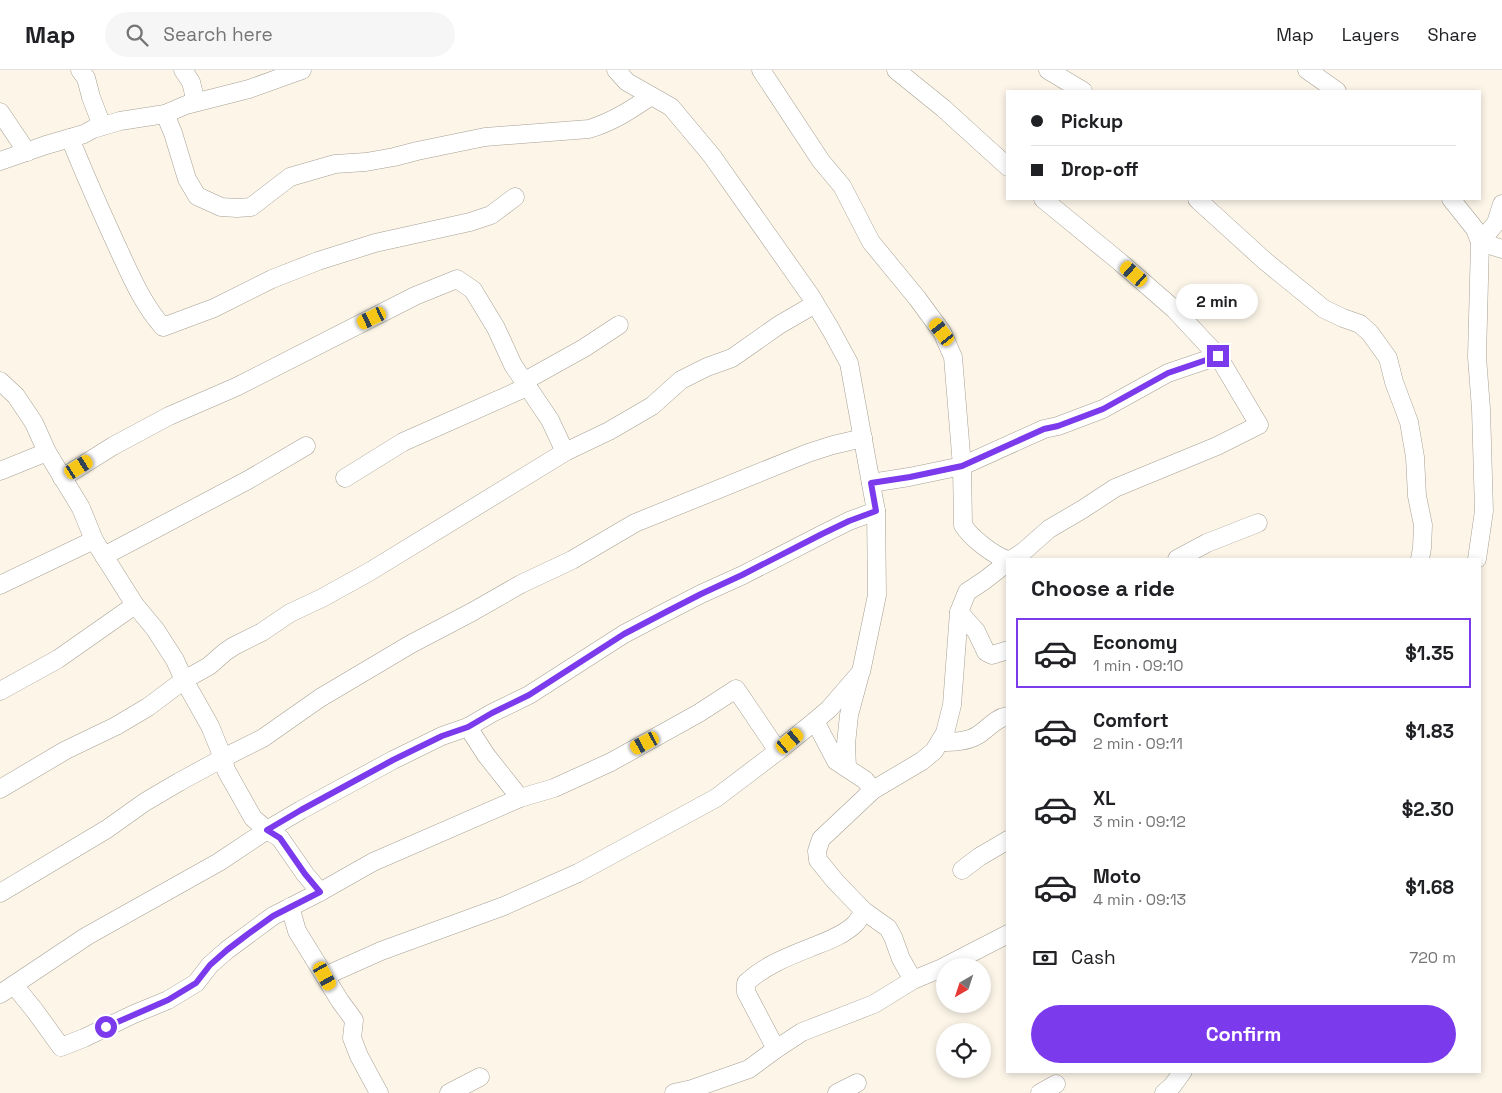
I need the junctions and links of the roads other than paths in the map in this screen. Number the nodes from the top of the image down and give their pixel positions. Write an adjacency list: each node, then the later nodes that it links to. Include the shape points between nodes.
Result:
1 (80, 70): 15 (street, via 86,78)
2 (183, 70): 12 (street)
3 (302, 70): 12 (street, via 249,89)
4 (616, 70): 11 (street, via 627,82)
5 (761, 70): 36 (street, via 821,161 842,186 871,242 942,332 953,357)
6 (896, 70): 19 (street)
7 (1048, 70): 9 (street)
8 (1307, 70): 10 (street)
9 (1081, 90)
10 (1336, 90)
11 (651, 96): 14 (street, via 628,112 589,129 485,137 394,157 335,164 290,178 251,207 237,208 221,207 197,196 187,179); 27 (street, via 671,107 712,156)
12 (196, 102): 14 (street)
13 (0, 112): 17 (street)
14 (165, 114): 15 (street)
15 (102, 126): 16 (street)
16 (70, 138): 17 (street); 20 (street, via 134,281 156,320 163,326 214,308 272,279 318,261 375,243 491,215)
17 (27, 152): 18 (street)
18 (0, 161)
19 (1006, 165)
20 (515, 197)
21 (1044, 200): 29 (street, via 1174,309)
22 (1197, 200): 47 (street, via 1324,309 1360,324 1388,358 1409,422 1415,457 1423,525)
23 (1453, 200): 25 (street, via 1475,229)
24 (1502, 204): 25 (street, via 1496,223)
25 (1480, 242): 26 (street); 48 (street, via 1477,357 1484,511)
26 (1502, 250)
27 (816, 304): 32 (street, via 849,363); 35 (street, via 732,358 682,380 652,406)
28 (619, 325): 31 (street)
29 (1218, 356): 36 (street, via 1168,373 1103,409 1044,429); 45 (street, via 1259,425 1217,446 1114,488 1049,529)
30 (0, 381): 34 (street, via 16,396 34,423)
31 (525, 384): 35 (street, via 550,420); 38 (street, via 473,290 457,279 415,296 236,388 170,416); 39 (street, via 403,442)
32 (863, 438): 40 (street); 65 (street, via 808,453 636,523 379,662 263,738)
33 (306, 446): 44 (street)
34 (47, 452): 37 (street); 38 (street)
35 (564, 452): 56 (street, via 369,572 234,646)
36 (962, 466): 40 (street); 49 (street, via 963,525 975,540)
37 (0, 471)
38 (62, 478): 43 (street, via 81,508)
39 (345, 478)
40 (871, 483): 41 (street)
41 (876, 511): 55 (street, via 877,595); 62 (street, via 822,534 624,634 529,695)
42 (1258, 523): 46 (street)
43 (94, 540): 44 (street); 51 (street)
44 (104, 556): 52 (street)
45 (1014, 558)
46 (1179, 558)
47 (1420, 558)
48 (1477, 558)
49 (1006, 560)
50 (1006, 563): 53 (street, via 967,592)
51 (0, 584)
52 (135, 605): 56 (street, via 155,629); 57 (street, via 58,659)
53 (959, 612): 54 (street, via 976,632 986,652 992,655); 63 (street, via 952,705)
54 (1006, 651)
55 (861, 672): 58 (street); 59 (street)
56 (184, 680): 65 (street, via 210,726); 67 (street, via 132,717 66,750)
57 (0, 691)
58 (829, 709): 59 (street); 61 (street)
59 (849, 715): 66 (street)
60 (1006, 716): 63 (street, via 1000,717 977,736)
61 (814, 721): 64 (street); 66 (street, via 836,761)
62 (468, 727): 69 (street); 70 (street, via 393,760)
63 (940, 742): 68 (street, via 922,761)
64 (778, 751): 69 (street, via 736,689 611,762 554,788); 78 (street, via 716,798 578,873 504,906 381,951)
65 (223, 758): 70 (street, via 226,770 253,818); 73 (street)
66 (847, 768): 68 (street)
67 (0, 789)
68 (873, 790): 76 (street, via 821,839 817,850 818,860)
69 (520, 798): 74 (street, via 373,862)
70 (267, 830): 74 (street, via 280,838); 80 (street, via 219,862 87,936)
71 (1006, 841): 72 (street)
72 (962, 870)
73 (0, 892)
74 (320, 892): 75 (street)
75 (290, 907): 78 (street, via 297,931); 80 (street, via 227,950 196,983 168,1000 61,1047 36,1011)
76 (864, 912): 79 (street, via 888,928); 81 (street, via 854,925 837,937 768,967 746,983 746,992)
77 (1006, 935): 79 (street)
78 (325, 976): 86 (street, via 354,1020 352,1038)
79 (913, 980): 81 (street, via 874,1004 802,1032)
80 (7, 989)
81 (776, 1049): 88 (street, via 749,1069)
82 (1181, 1073): 91 (street)
83 (480, 1077): 87 (street)
84 (857, 1083): 89 (street)
85 (1056, 1084): 90 (street)
86 (379, 1093)
87 (449, 1093)
88 (674, 1093)
89 (837, 1093)
90 (1040, 1093)
91 (1164, 1093)

